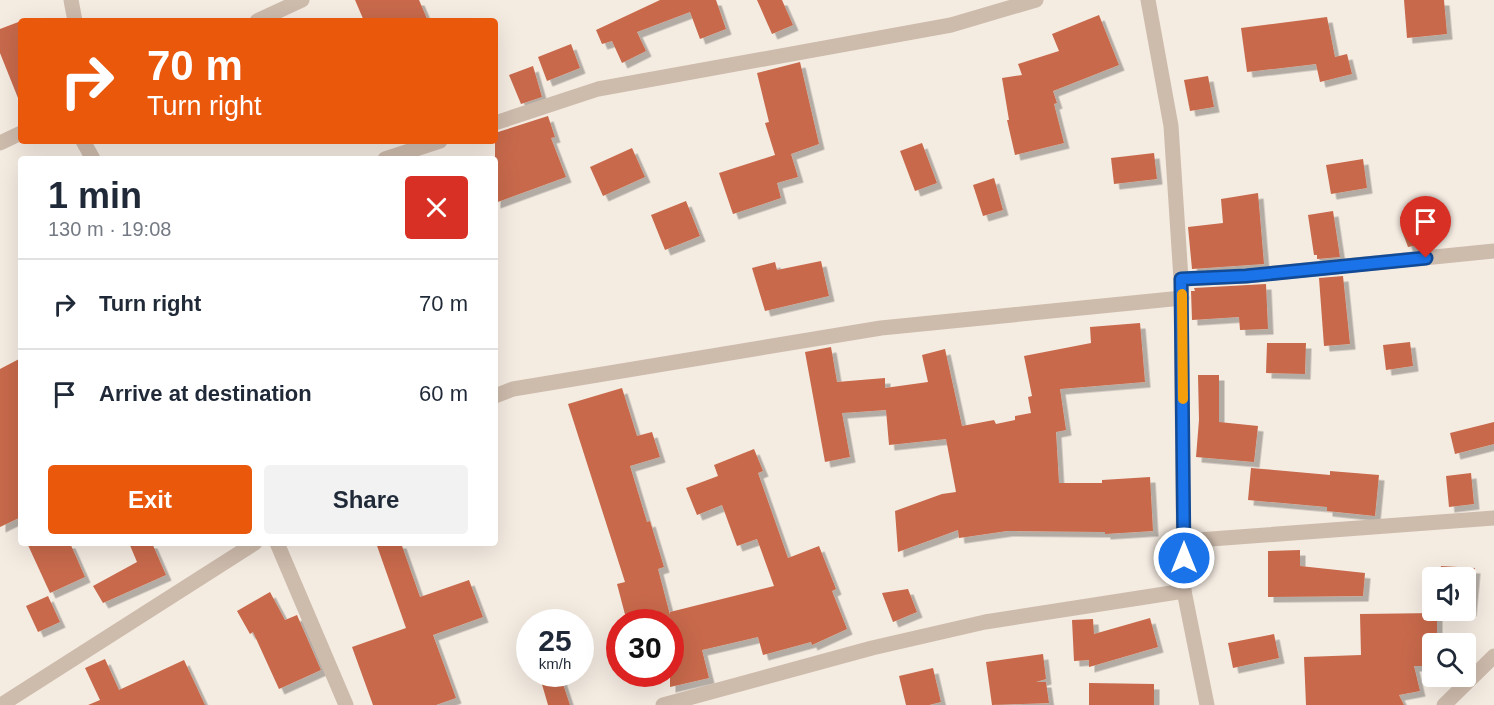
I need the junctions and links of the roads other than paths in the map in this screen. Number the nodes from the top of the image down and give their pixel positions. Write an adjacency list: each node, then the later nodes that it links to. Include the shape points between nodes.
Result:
1 (72, 0): 5 (street)
2 (302, 0): 6 (street)
3 (1036, 0): 7 (street, via 951,25 598,89)
4 (1148, 0): 13 (street, via 1171,126)
5 (75, 18)
6 (263, 18)
7 (498, 122)
8 (18, 134): 9 (street)
9 (0, 143)
10 (431, 144): 11 (street)
11 (394, 156)
12 (1494, 251): 13 (street)
13 (1181, 279): 14 (street)
14 (1182, 298): 15 (street, via 881,328 513,389); 17 (street)
15 (498, 395)
16 (1494, 518): 17 (street)
17 (1184, 542): 20 (street)
18 (250, 546): 22 (street)
19 (278, 546): 23 (street)
20 (1184, 591): 24 (street, via 985,622 872,648); 25 (street)
21 (1494, 656): 26 (street)
22 (1, 705)
23 (346, 705)
24 (663, 705)
25 (1207, 705)
26 (1444, 705)

